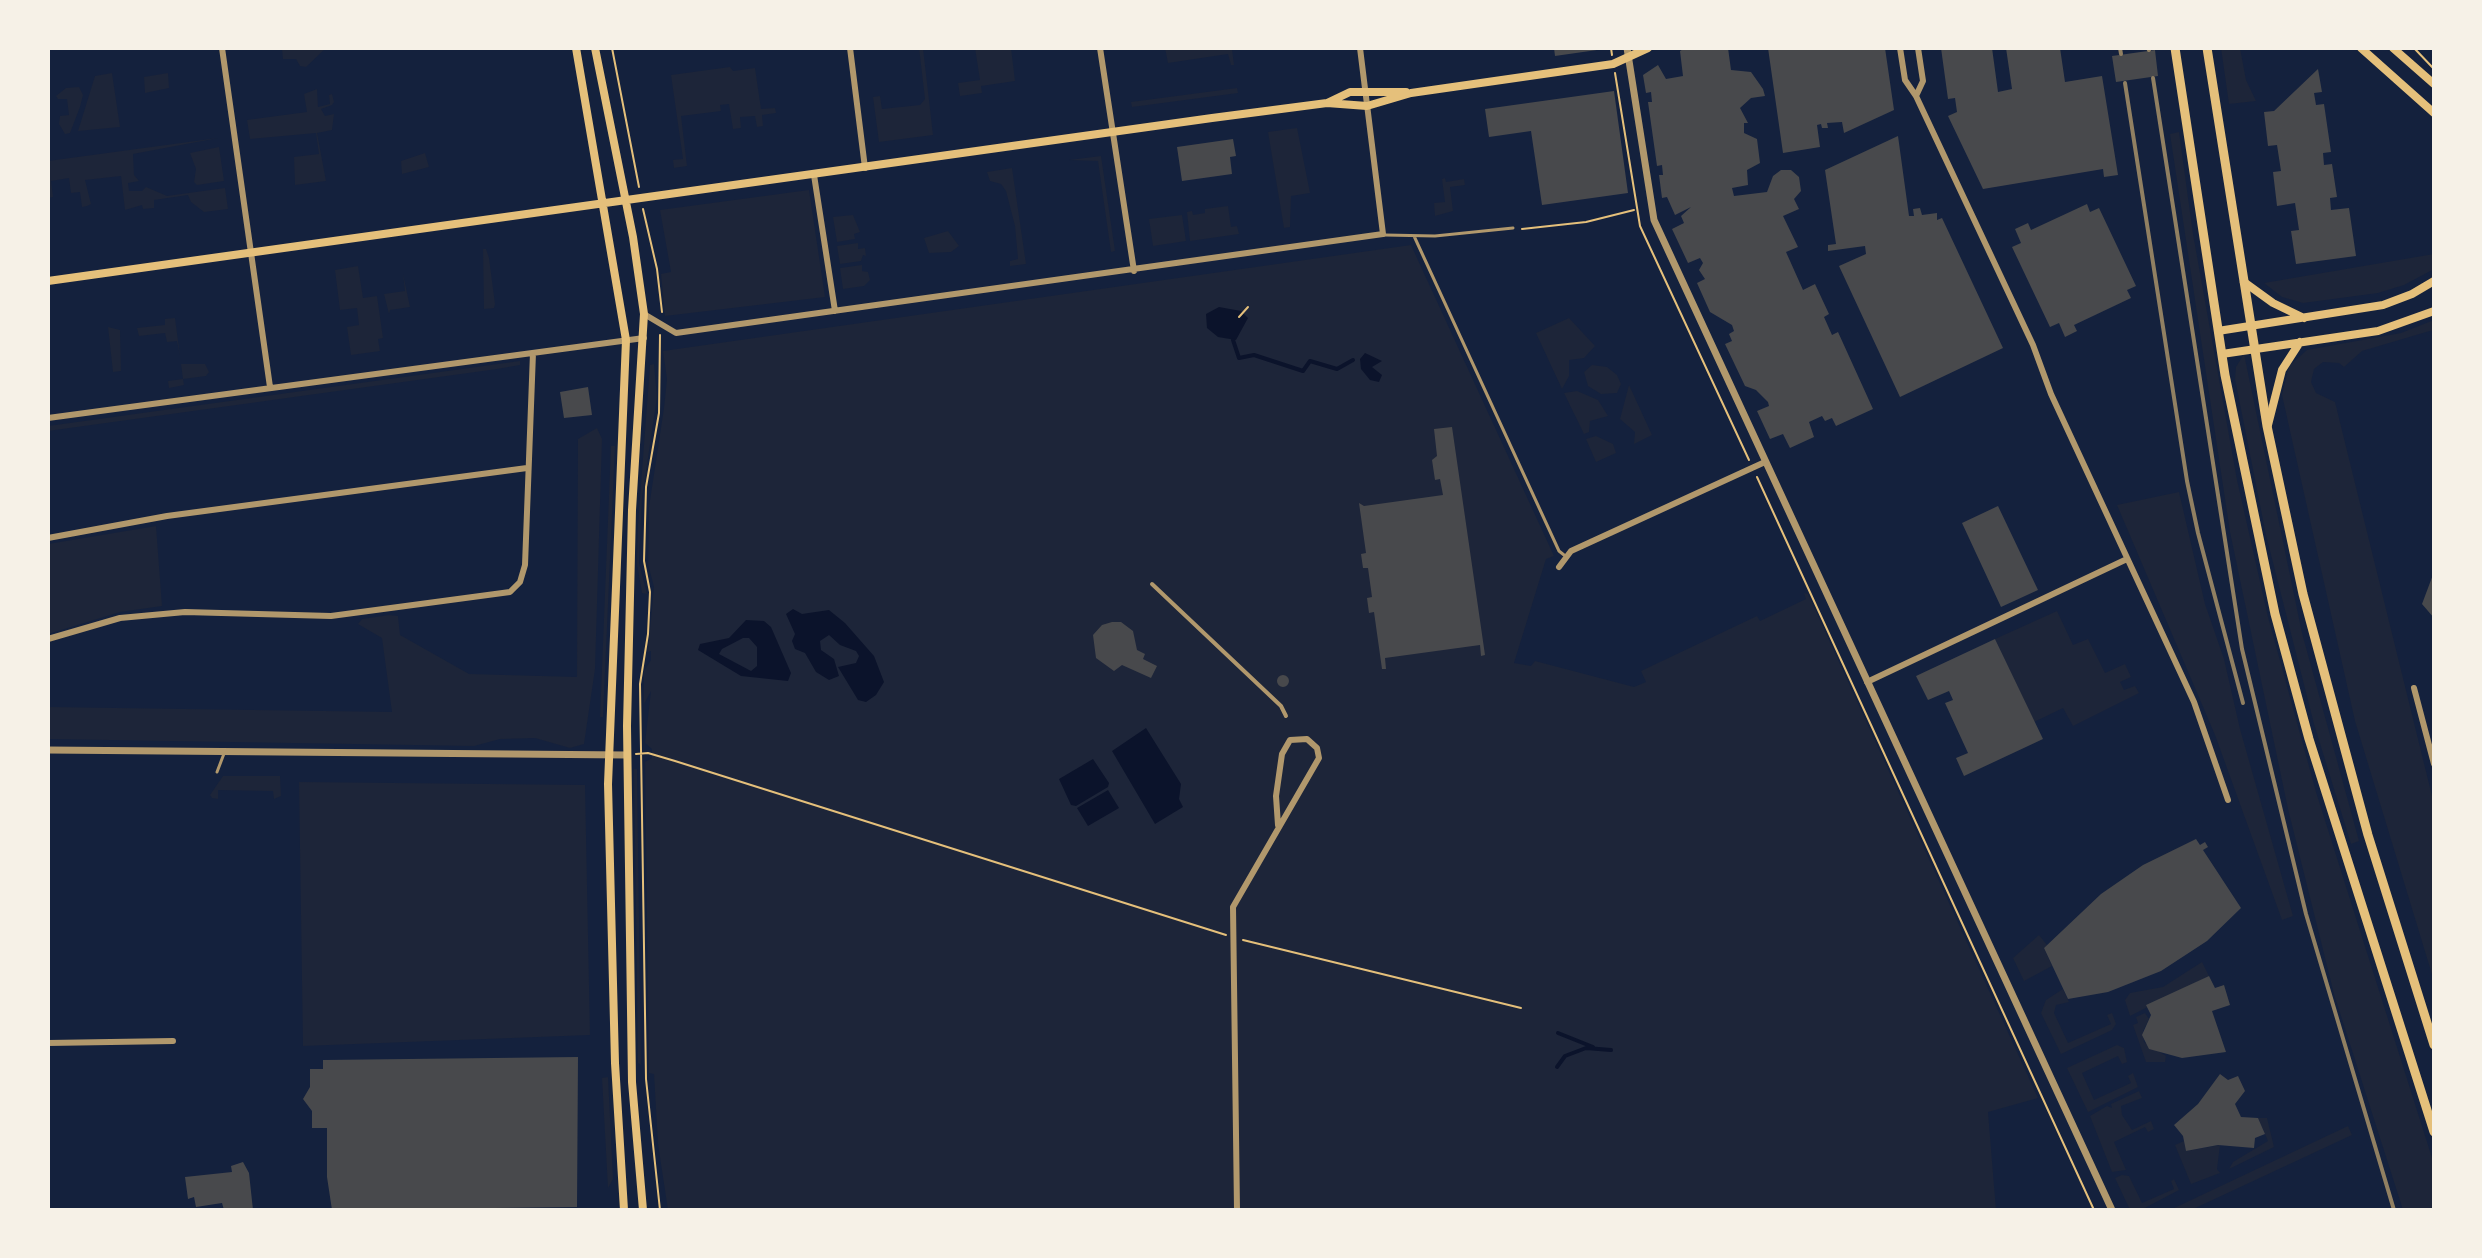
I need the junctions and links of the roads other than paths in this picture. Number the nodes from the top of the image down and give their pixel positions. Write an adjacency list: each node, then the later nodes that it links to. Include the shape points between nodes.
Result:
1 (222, 48): 31 (street)
2 (576, 48): 27 (main road)
3 (595, 48): 26 (main road)
4 (850, 48): 24 (street)
5 (1100, 48): 23 (street)
6 (1360, 48): 17 (street)
7 (1627, 48): 15 (street)
8 (1648, 48): 15 (main road)
9 (1900, 48): 19 (street, via 1905,80)
10 (1918, 48): 19 (street, via 1923,81)
11 (2175, 48): 41 (highway)
12 (2207, 48): 35 (highway)
13 (2361, 48): 22 (main road)
14 (2393, 48): 16 (main road)
15 (1628, 59): 18 (main road); 51 (street, via 1652,215)
16 (2434, 84)
17 (1366, 91): 18 (main road); 20 (main road); 21 (street)
18 (1411, 93): 21 (main road)
19 (1916, 96): 55 (street)
20 (1327, 103): 21 (main road); 23 (main road)
21 (1367, 106): 29 (street)
22 (2434, 113)
23 (1113, 132): 24 (main road); 32 (street)
24 (865, 168): 25 (main road)
25 (814, 175): 26 (main road); 36 (street)
26 (626, 202): 27 (main road); 38 (main road)
27 (605, 205): 31 (main road); 43 (main road)
28 (1513, 228): 30 (lane)
29 (1383, 234): 30 (lane); 32 (street)
30 (1414, 236): 54 (lane)
31 (250, 253): 33 (main road); 48 (street)
32 (1134, 271): 36 (street)
33 (48, 281)
34 (2434, 281): 39 (main road, via 2383,305)
35 (2244, 282): 39 (main road); 40 (highway)
36 (835, 311): 38 (street, via 676,333)
37 (2434, 311): 44 (main road, via 2389,329)
38 (644, 314): 42 (main road)
39 (2304, 318): 40 (main road)
40 (2251, 326): 41 (main road); 45 (highway)
41 (2218, 331): 47 (highway)
42 (644, 338): 43 (street); 65 (main road, via 631,540)
43 (626, 340): 46 (street); 64 (main road)
44 (2301, 342): 45 (main road); 50 (main road, via 2282,370)
45 (2254, 348): 47 (main road); 50 (highway)
46 (533, 353): 48 (street); 52 (street)
47 (2222, 354): 73 (highway, via 2290,670)
48 (270, 387): 49 (street)
49 (48, 418)
50 (2267, 426): 72 (highway, via 2322,671)
51 (1765, 462): 54 (street); 59 (street)
52 (527, 468): 53 (street, via 167,516); 58 (street, via 525,565 510,592 331,616 185,612 120,618)
53 (48, 538)
54 (1564, 555): 56 (street)
55 (2127, 559): 59 (street); 68 (street, via 2194,702)
56 (1559, 567)
57 (1152, 584): 61 (street)
58 (48, 639)
59 (1867, 682): 77 (street)
60 (2414, 688): 66 (street)
61 (1286, 716)
62 (48, 750): 63 (street)
63 (225, 751): 64 (street); 67 (lane)
64 (608, 755): 65 (street); 74 (main road)
65 (627, 755): 75 (main road, via 632,1082)
66 (2434, 764)
67 (217, 772)
68 (2228, 800)
69 (1278, 825): 69 (street, via 1278,768 1286,746 1298,737 1307,739 1319,758); 76 (street, via 1233,907)
70 (173, 1041): 71 (street)
71 (48, 1043)
72 (2434, 1045)
73 (2434, 1132)
74 (624, 1210)
75 (643, 1210)
76 (1237, 1210)
77 (2112, 1210)

